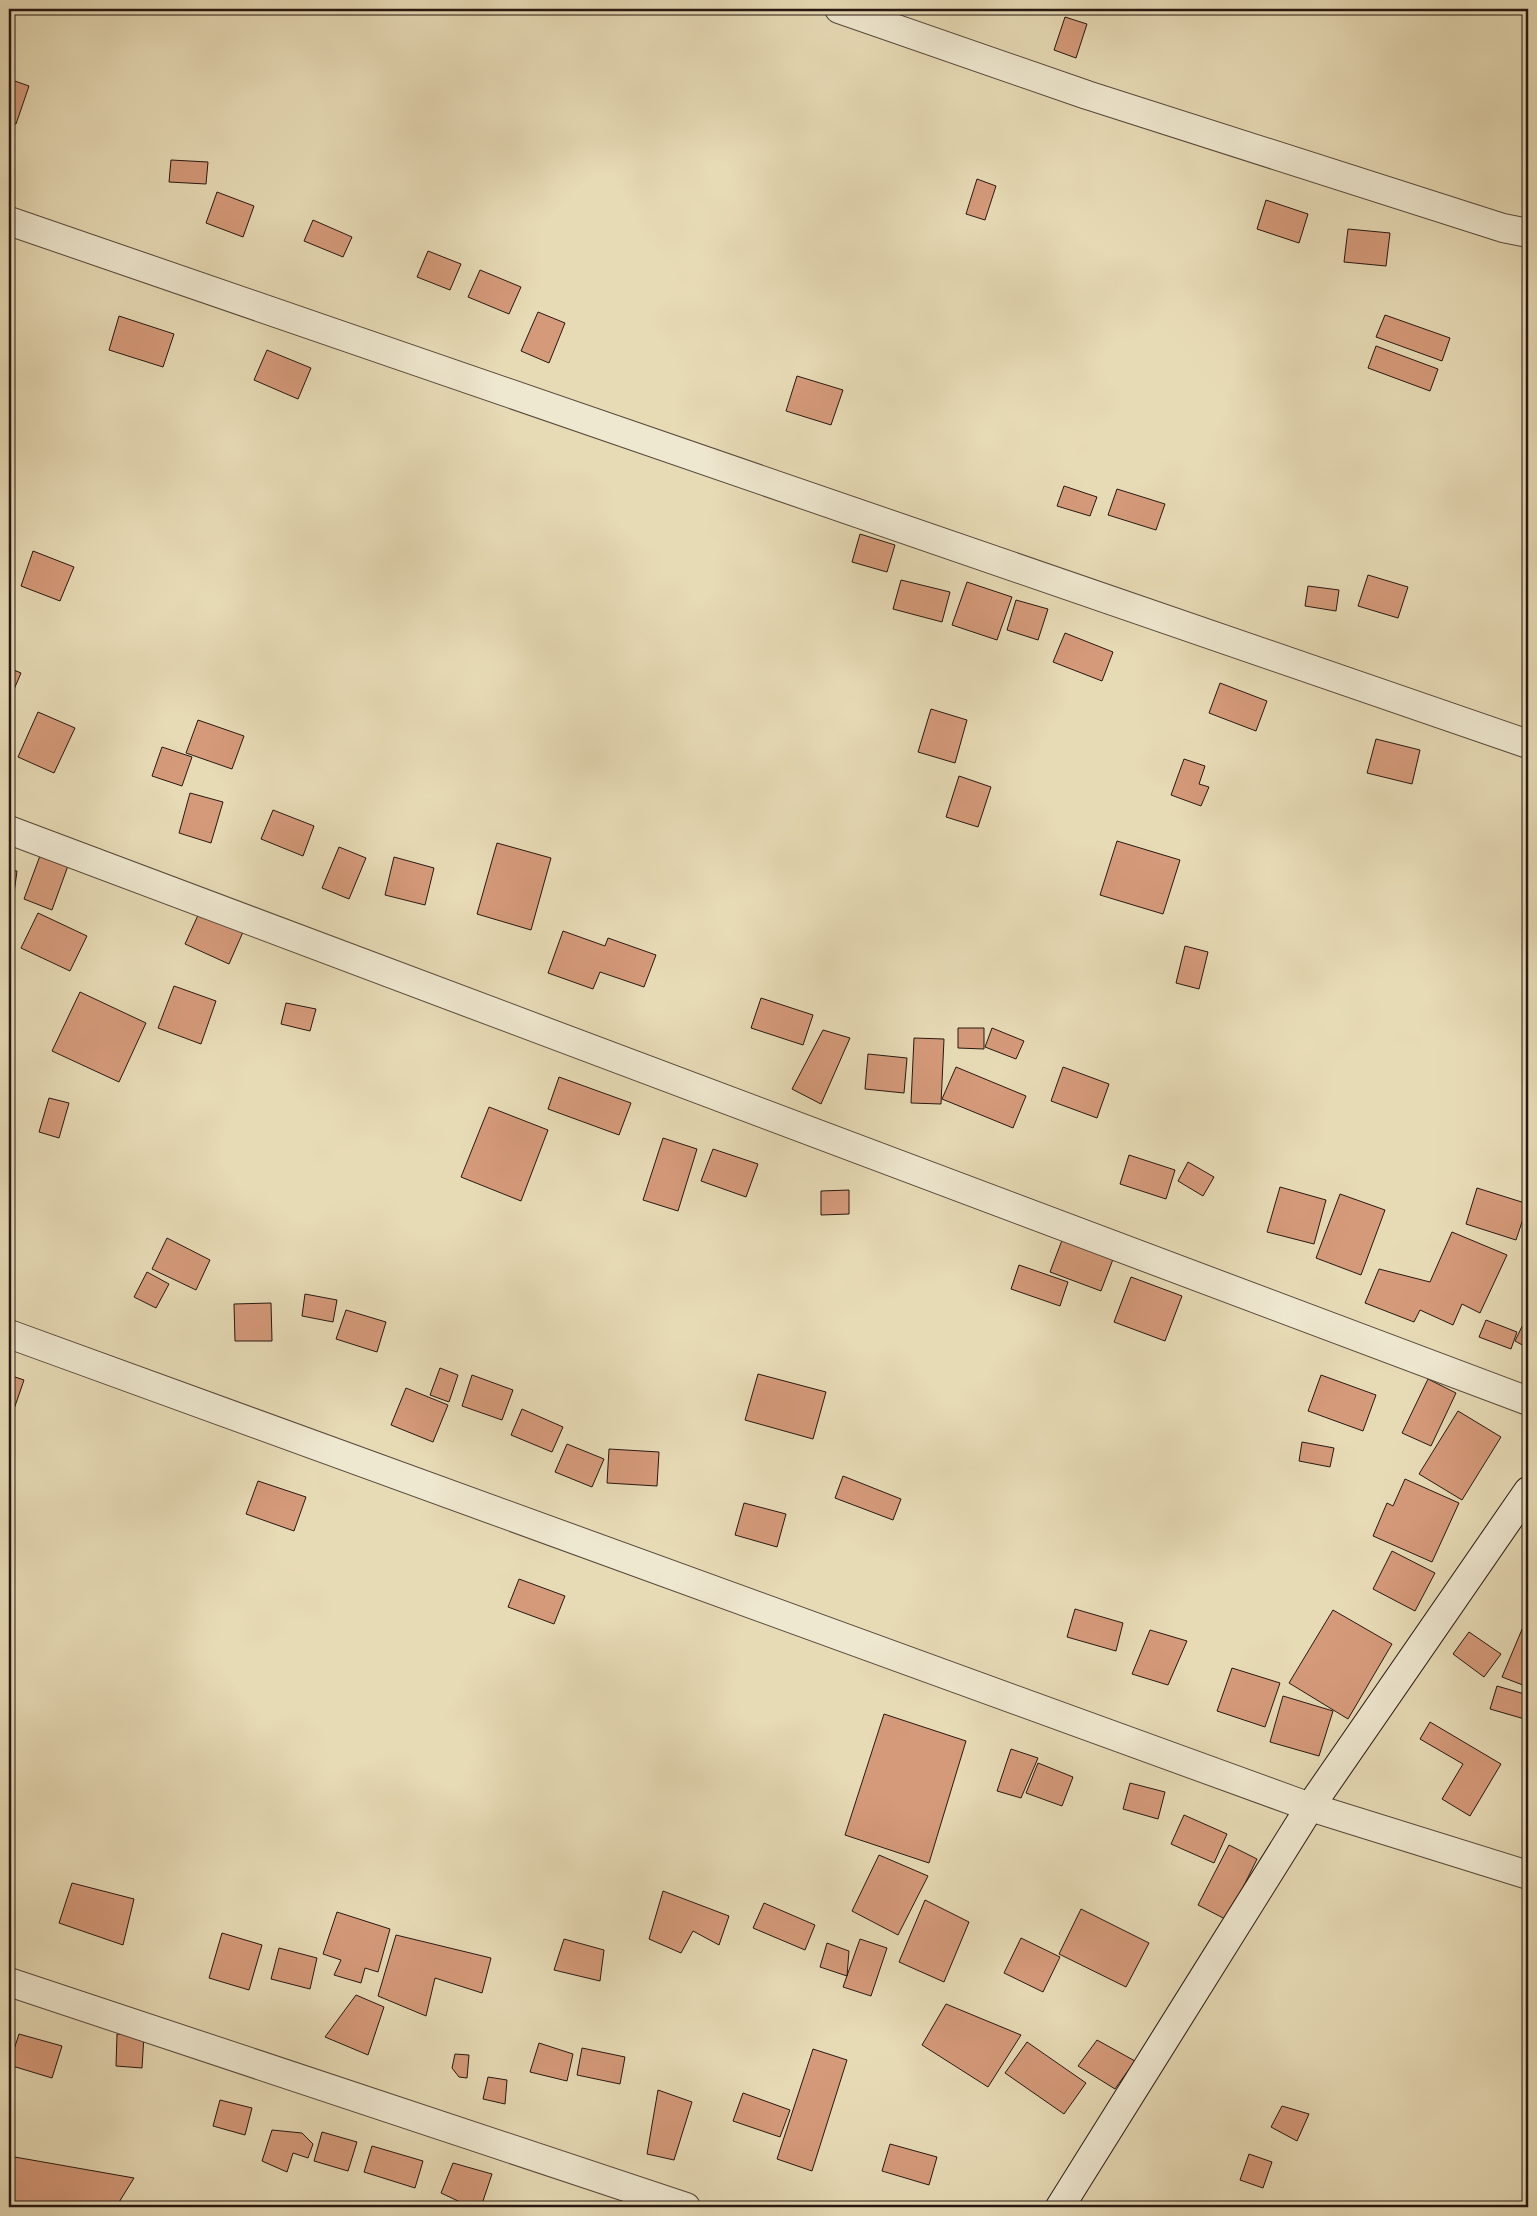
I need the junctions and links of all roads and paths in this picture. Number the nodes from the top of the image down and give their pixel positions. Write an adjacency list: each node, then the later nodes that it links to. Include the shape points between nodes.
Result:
1 (839, 9): 3 (street, via 1087,96 1503,228)
2 (9, 222): 4 (street)
3 (1528, 233)
4 (1528, 744)
5 (9, 830): 7 (street)
6 (9, 1334): 9 (street)
7 (1528, 1401)
8 (1528, 1491): 9 (street)
9 (1310, 1807): 10 (street); 13 (street)
10 (1528, 1875)
11 (9, 1982): 12 (street)
12 (686, 2207)
13 (1060, 2207)

